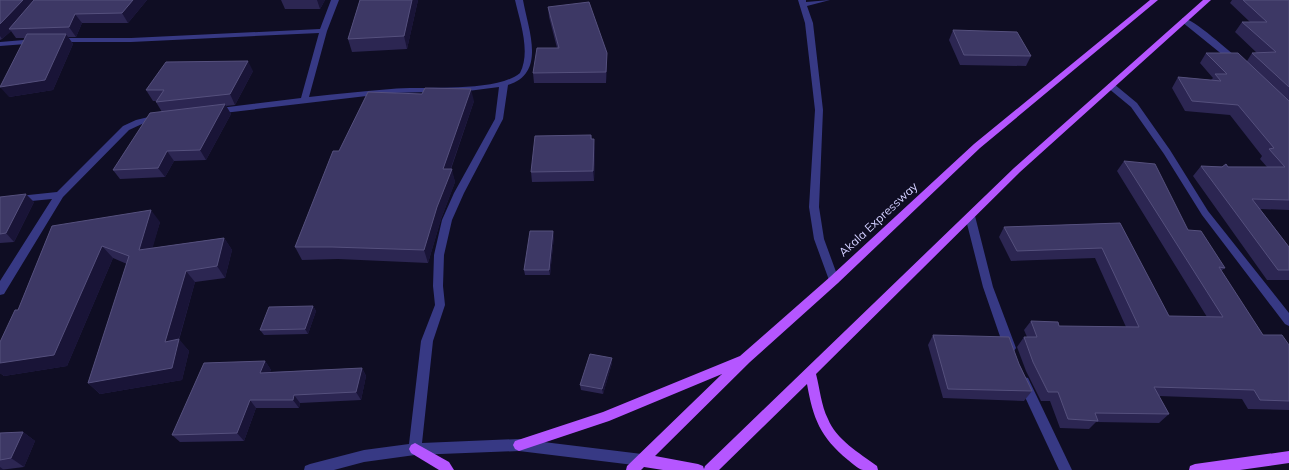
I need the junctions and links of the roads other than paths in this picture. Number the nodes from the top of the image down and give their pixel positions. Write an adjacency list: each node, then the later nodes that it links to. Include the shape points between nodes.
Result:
1 (335, 0): 8 (street)
2 (519, 0): 12 (street, via 528,50 526,68 514,80)
3 (826, 0): 6 (street)
4 (1154, 0): 20 (main road, Akala Expressway, via 977,146)
5 (1207, 0): 7 (main road)
6 (803, 2): 20 (street, via 809,23 819,110 814,207 819,239)
7 (1185, 20): 11 (street); 13 (main road)
8 (323, 31): 10 (street, via 131,40 48,40); 14 (street)
9 (16, 32): 10 (street)
10 (3, 44)
11 (1243, 67)
12 (504, 84): 14 (street, via 478,88 386,92); 28 (street, via 499,119 447,220 439,255 440,306 427,341)
13 (1111, 86): 19 (main road); 22 (street, via 1134,105 1205,213)
14 (304, 101): 15 (street)
15 (209, 112)
16 (170, 116): 17 (street, via 139,122 126,128)
17 (60, 196): 18 (street); 21 (street)
18 (0, 201)
19 (970, 216): 24 (street, via 988,287); 25 (main road)
20 (834, 280): 23 (main road, Akala Expressway)
21 (0, 291)
22 (1289, 321)
23 (746, 358): 27 (main road, via 605,417); 30 (main road, Akala Expressway)
24 (1014, 359)
25 (810, 372): 35 (main road); 36 (main road, via 824,424 841,446)
26 (1019, 373): 37 (street)
27 (519, 445): 28 (street); 30 (street)
28 (415, 449): 31 (street, via 364,456); 32 (main road)
29 (1289, 457): 38 (main road)
30 (642, 460): 33 (main road, Akala Expressway); 34 (main road)
31 (310, 470)
32 (448, 470)
33 (632, 470)
34 (698, 470)
35 (710, 470)
36 (872, 470)
37 (1066, 470)
38 (1195, 470)

